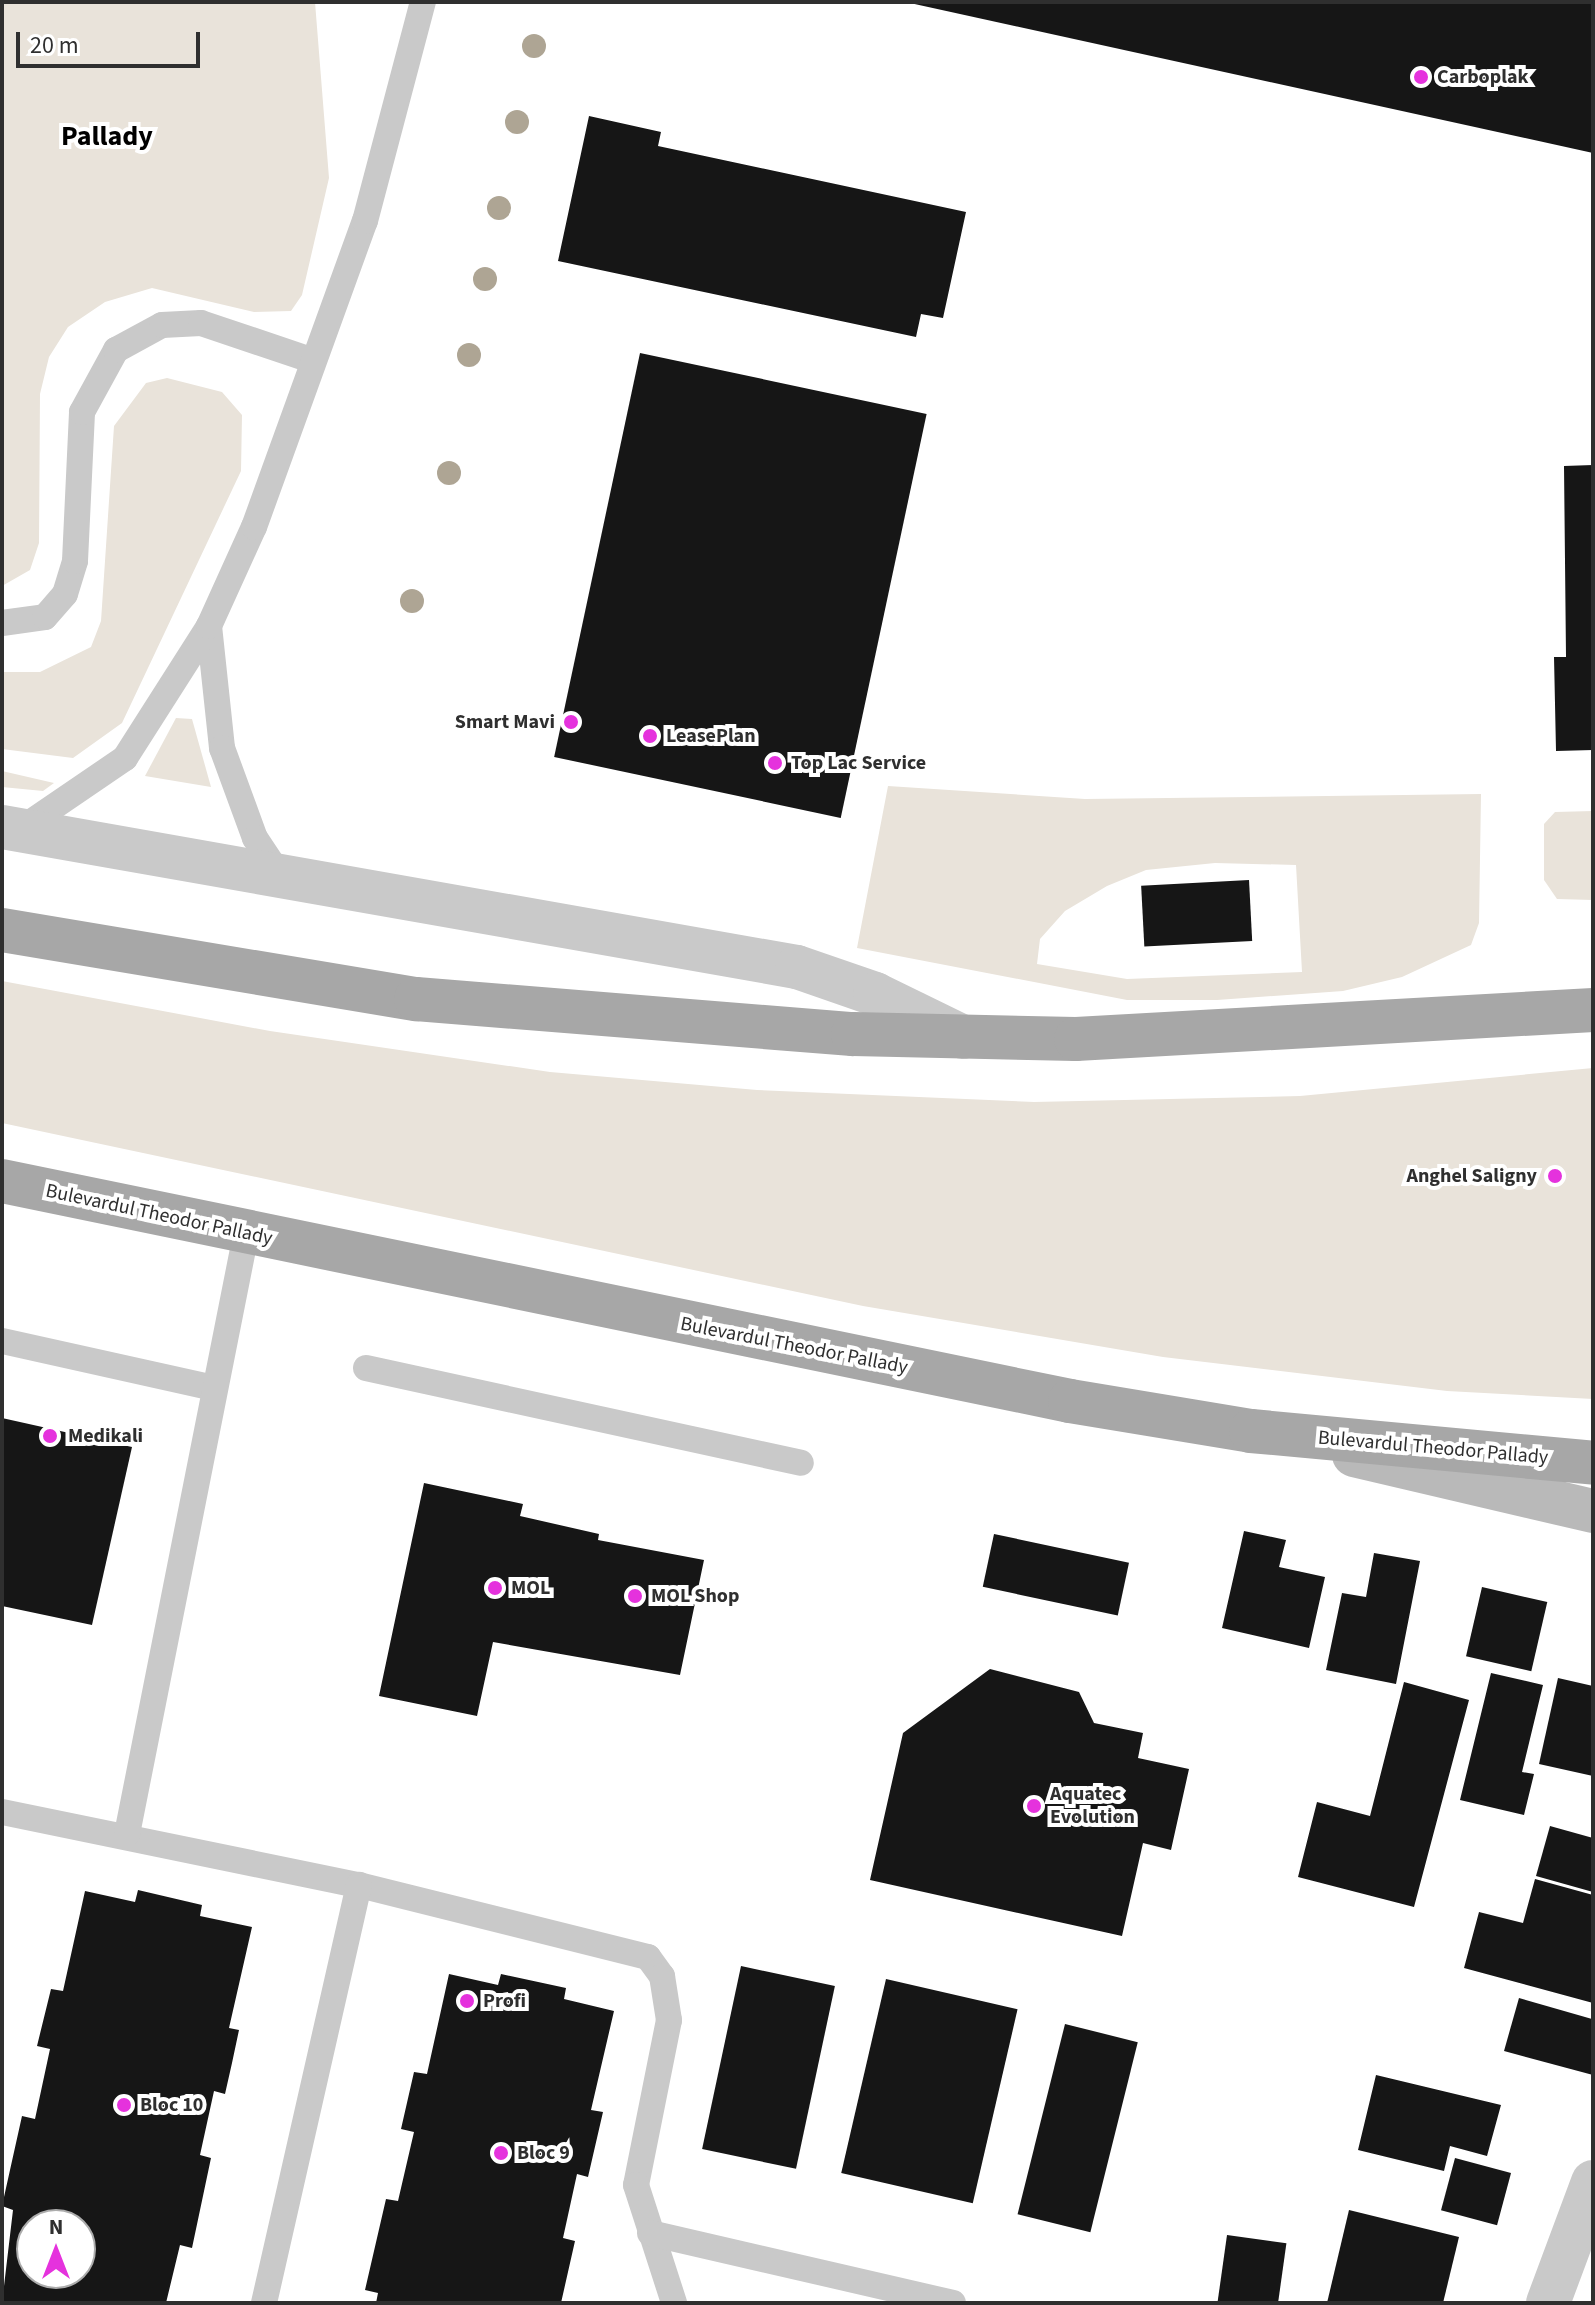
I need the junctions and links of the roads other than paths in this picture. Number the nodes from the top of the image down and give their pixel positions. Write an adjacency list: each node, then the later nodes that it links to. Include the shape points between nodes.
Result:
1 (423, 2): 2 (lane, via 374,195)
2 (311, 360): 3 (lane, via 201,323 162,325 116,350 82,412 75,561 65,594 45,617); 4 (lane, via 254,527)
3 (2, 623)
4 (209, 626): 5 (lane, via 125,758); 6 (lane, via 222,748 255,838)
5 (10, 829): 6 (street)
6 (283, 880): 9 (street, via 797,967 875,994)
7 (2, 930): 9 (main road, via 324,986 517,1010)
8 (1593, 1010): 9 (main road, via 1307,1031)
9 (963, 1037)
10 (2, 1181): 11 (main road, Bulevardul Theodor Pallady)
11 (246, 1234): 14 (lane); 15 (main road, Bulevardul Theodor Pallady, via 1025,1392)
12 (2, 1341): 14 (lane)
13 (366, 1368): 16 (lane)
14 (214, 1388): 20 (lane)
15 (1251, 1431): 17 (main road, Bulevardul Theodor Pallady); 18 (main road)
16 (801, 1463)
17 (1593, 1463)
18 (1593, 1511)
19 (2, 1812): 20 (lane)
20 (127, 1834): 21 (lane)
21 (359, 1885): 23 (lane, via 648,1957 662,1976 669,2020 636,2185); 24 (lane)
22 (1593, 2182): 27 (street)
23 (650, 2233): 25 (lane); 26 (lane)
24 (264, 2303)
25 (674, 2303)
26 (953, 2303)
27 (1548, 2303)

